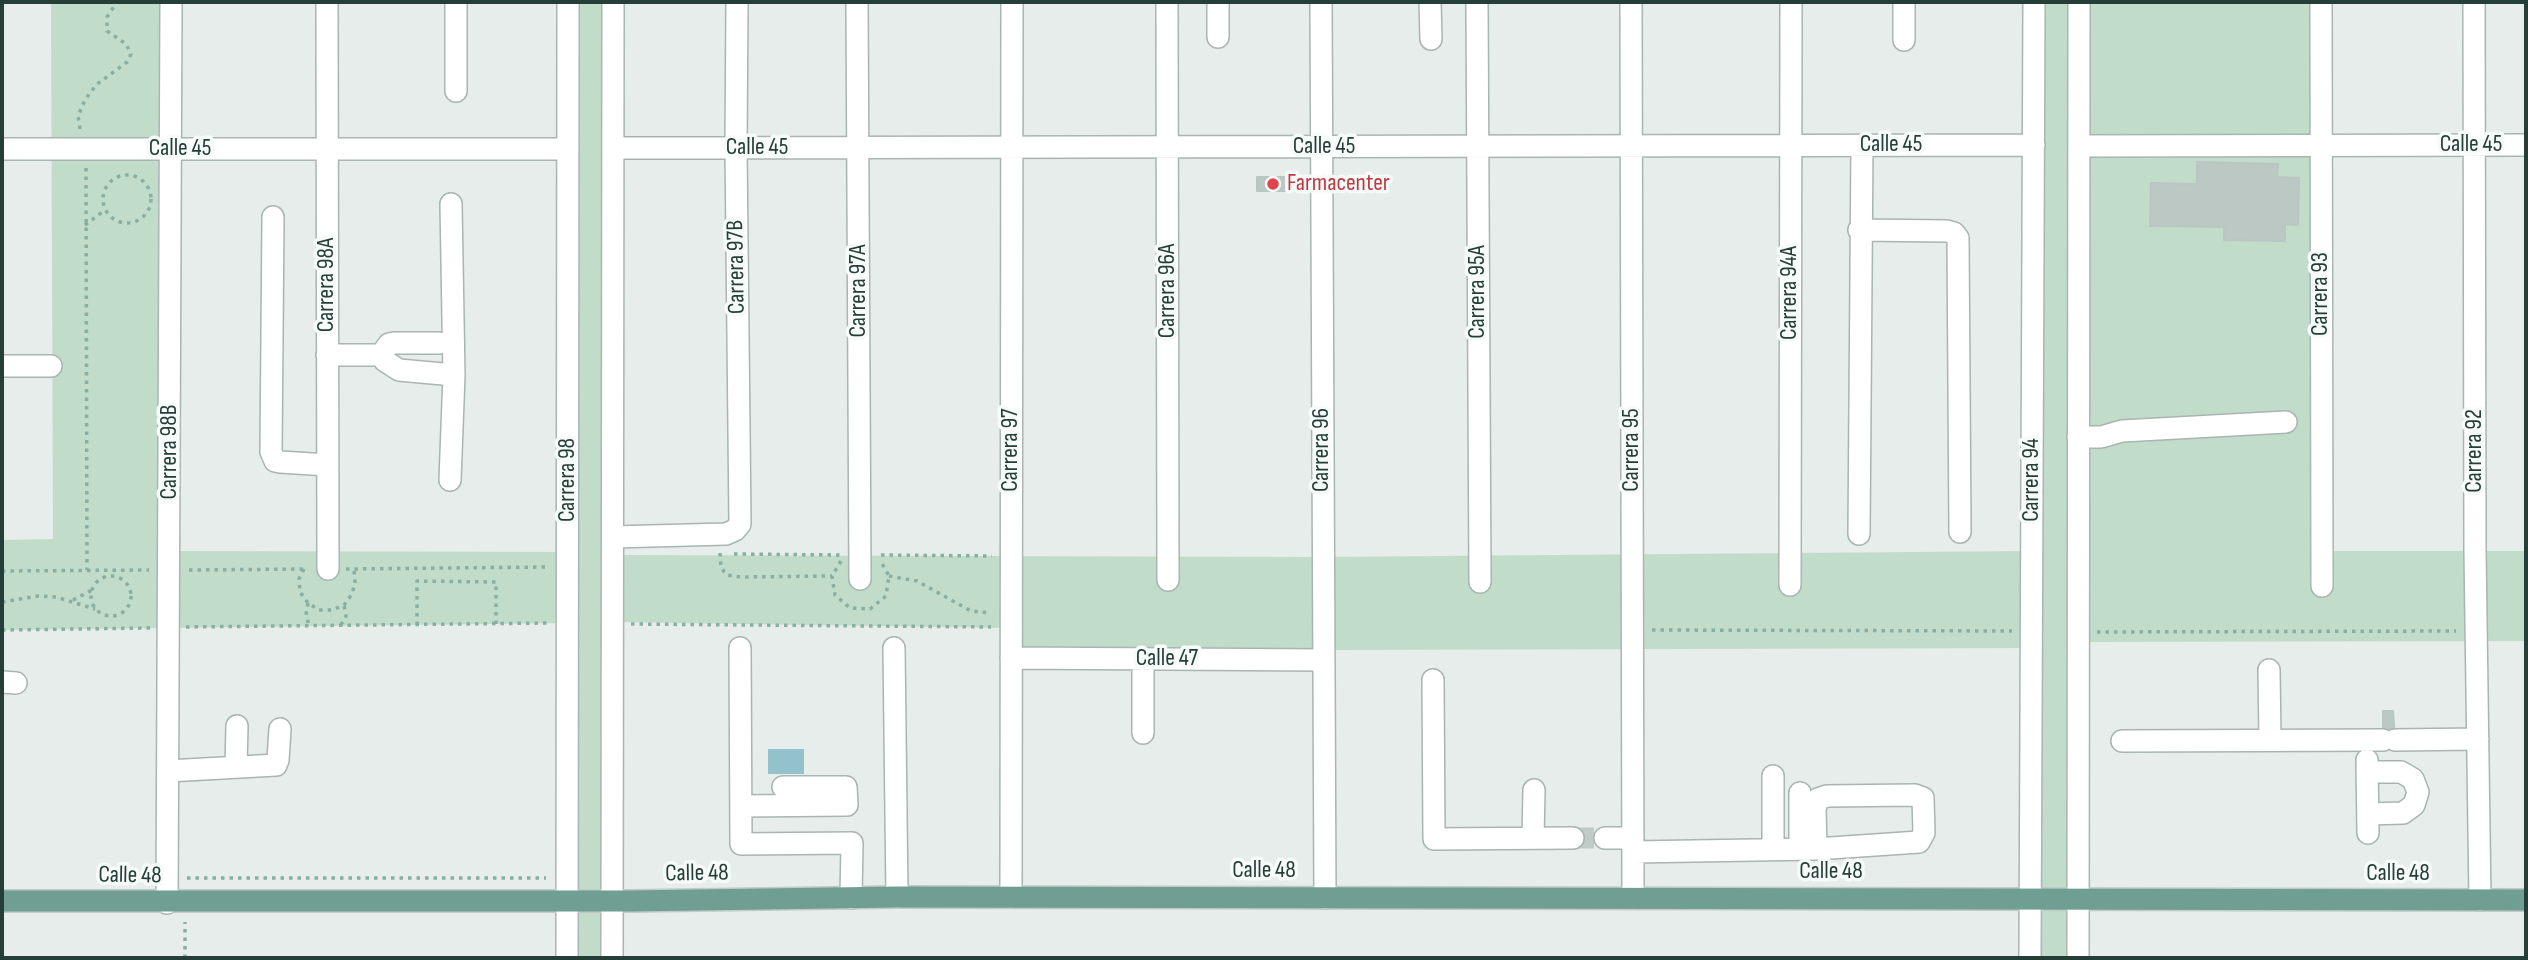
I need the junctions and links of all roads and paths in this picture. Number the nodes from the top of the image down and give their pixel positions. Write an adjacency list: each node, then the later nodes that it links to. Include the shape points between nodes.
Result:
1 (117, 2): 42 (path, via 107,17 107,31 126,44 131,54 85,100 78,116)
2 (171, 2): 43 (street, Carrera 98B)
3 (327, 2): 44 (street, Carrera 98A)
4 (456, 2): 25 (street)
5 (568, 2): 45 (street, Carrera 98)
6 (613, 2): 38 (street, Carrera 98)
7 (737, 2): 39 (street, Carrera 97B)
8 (857, 2): 40 (street, Carrera 97A)
9 (1012, 2): 36 (street, Carrera 97)
10 (1167, 2): 37 (street, Carrera 96A)
11 (1218, 2): 22 (street)
12 (1321, 2): 29 (street, Carrera 96)
13 (1430, 2): 23 (street)
14 (1477, 2): 30 (street, Carrera 95A)
15 (1632, 2): 31 (street, Carrera 95)
16 (1791, 2): 32 (street, Carrera 94A)
17 (1904, 2): 24 (street)
18 (2034, 2): 27 (street, Carrera 94)
19 (2079, 2): 33 (street, Carrera 94)
20 (2321, 2): 34 (street, Carrera 93)
21 (2474, 2): 35 (street, Carrera 92)
22 (1218, 37)
23 (1431, 38)
24 (1904, 40)
25 (456, 91)
26 (1861, 145): 27 (street, Calle 45); 32 (street, Calle 45); 50 (street)
27 (2034, 145): 101 (street, Carrera 94)
28 (2526, 145): 35 (street, Calle 45)
29 (1321, 146): 30 (street, Calle 45); 37 (street, Calle 45); 108 (street, Carrera 96)
30 (1478, 146): 31 (street, Calle 45); 80 (street, Carrera 95A)
31 (1632, 146): 32 (street, Calle 45); 100 (street, Carrera 95)
32 (1790, 146): 81 (street, Carrera 94A)
33 (2079, 146): 34 (street, Calle 45); 58 (street, Carrera 94)
34 (2321, 146): 35 (street, Calle 45); 82 (street, Carrera 93)
35 (2474, 146): 102 (street, Carrera 92)
36 (1012, 147): 37 (street, Calle 45); 40 (street, Calle 45); 66 (street, Carrera 97)
37 (1167, 147): 79 (street, Carrera 96A)
38 (613, 148): 39 (street, Calle 45); 63 (street, Carrera 98)
39 (736, 148): 40 (street, Calle 45); 63 (street, Carrera 97B, via 740,524 726,534)
40 (858, 148): 78 (street, Carrera 97A)
41 (2, 149): 42 (street, Calle 45)
42 (86, 149): 43 (street, Calle 45); 49 (path)
43 (171, 149): 44 (street, Calle 45); 73 (street, Carrera 98B)
44 (327, 149): 45 (street, Calle 45); 52 (street, Carrera 98A)
45 (568, 149): 67 (street, Carrera 98)
46 (451, 204): 56 (street)
47 (105, 210): 47 (path, via 124,223 135,222 145,215 151,193 136,176 113,178 103,198); 49 (path)
48 (273, 217): 59 (street, via 271,452 275,461)
49 (85, 225): 71 (path)
50 (1859, 230): 61 (street, via 1947,231 1958,238); 62 (street)
51 (439, 343): 53 (street, via 389,344)
52 (327, 355): 53 (street); 59 (street, Carrera 98A)
53 (382, 355): 56 (street, via 399,370)
54 (2, 366): 55 (street)
55 (51, 366)
56 (454, 376): 60 (street)
57 (2286, 422): 58 (street, via 2122,431 2101,438)
58 (2078, 438): 103 (street, Carrera 94)
59 (328, 465): 69 (street, Carrera 98A)
60 (450, 480)
61 (1960, 532)
62 (1858, 534)
63 (613, 537): 144 (street, Carrera 98)
64 (720, 553): 76 (path, via 721,568 727,575)
65 (873, 555): 66 (path)
66 (1011, 556): 90 (street, Carrera 97)
67 (568, 567): 70 (path); 143 (street, Carrera 98)
68 (304, 569): 69 (path); 73 (path); 86 (path, via 300,592)
69 (328, 569): 70 (path)
70 (354, 569): 87 (path, via 352,594)
71 (87, 570): 72 (path); 74 (path)
72 (125, 570): 73 (path); 75 (path)
73 (169, 570): 98 (street, Carrera 98B)
74 (2, 571)
75 (118, 576): 83 (path, via 107,576); 89 (path, via 132,592 125,611)
76 (832, 576)
77 (889, 576): 90 (path, via 917,581 971,611)
78 (860, 579)
79 (1168, 580)
80 (1480, 582)
81 (1790, 585)
82 (2322, 586)
83 (92, 590): 84 (path); 88 (path)
84 (73, 600): 85 (path, via 38,596); 88 (path)
85 (2, 602)
86 (308, 603): 87 (path, via 319,610); 96 (path)
87 (344, 605): 94 (path, via 346,616)
88 (96, 609): 89 (path)
89 (116, 616): 97 (path)
90 (1011, 620): 93 (path); 106 (street, Carrera 97)
91 (548, 623): 92 (path)
92 (496, 624): 95 (path); 95 (path, via 496,582 417,581)
93 (630, 624)
94 (341, 625): 95 (path); 96 (path)
95 (417, 625)
96 (310, 626): 98 (path)
97 (119, 628): 98 (path); 99 (path)
98 (169, 628): 119 (street, Carrera 98B)
99 (2, 630)
100 (1633, 630): 101 (path); 129 (street, Carrera 95)
101 (2032, 631): 139 (street, Carrera 94)
102 (2476, 631): 103 (path); 115 (street, Carrera 92)
103 (2078, 632): 140 (street, Carrera 94)
104 (740, 648): 125 (street)
105 (894, 648): 134 (street)
106 (1011, 659): 107 (street, Calle 47); 135 (street, Carrera 97)
107 (1143, 659): 108 (street, Calle 47); 113 (street)
108 (1323, 660): 137 (street, Carrera 96)
109 (2269, 670): 114 (street)
110 (1433, 680): 126 (street, via 1434,839)
111 (237, 726): 118 (street)
112 (280, 729): 118 (street, via 276,765)
113 (1143, 733)
114 (2270, 739): 116 (street); 117 (street)
115 (2478, 739): 116 (street); 141 (street, Carrera 92)
116 (2382, 740): 120 (street)
117 (2122, 741)
118 (236, 766): 119 (street)
119 (168, 771): 132 (street, Carrera 98B)
120 (2367, 772): 120 (street, via 2401,772 2413,779 2418,792 2414,805 2368,823)
121 (1773, 776): 130 (street)
122 (783, 787): 125 (street, via 846,787 847,805)
123 (1534, 790): 126 (street)
124 (1800, 793): 131 (street)
125 (741, 806): 136 (street, via 741,844 852,843)
126 (1533, 838): 127 (street)
127 (1573, 838)
128 (1605, 838): 129 (street)
129 (1633, 845): 130 (street); 138 (street, Carrera 95)
130 (1773, 849): 131 (street)
131 (1808, 849): 131 (street, via 1919,842 1924,833 1923,798 1818,799)
132 (168, 878): 133 (path); 146 (street, Carrera 98B)
133 (546, 878)
134 (897, 897): 135 (main road, Calle 48); 136 (main road, Calle 48)
135 (1011, 897): 137 (main road, Calle 48)
136 (851, 898): 144 (main road, Calle 48)
137 (1325, 898): 138 (main road, Calle 48)
138 (1633, 898): 139 (main road, Calle 48)
139 (2030, 898): 140 (main road, Calle 48); 149 (street, Carrera 94)
140 (2078, 899): 141 (main road, Calle 48); 150 (street, Carrera 94)
141 (2480, 900): 145 (main road, Calle 48)
142 (2, 901): 146 (main road, Calle 48)
143 (567, 901): 144 (main road, Calle 48); 146 (main road, Calle 48); 147 (street, Carrera 98)
144 (612, 901): 148 (street, Carrera 98)
145 (2526, 901)
146 (167, 903)
147 (567, 958)
148 (612, 958)
149 (2030, 958)
150 (2078, 958)

